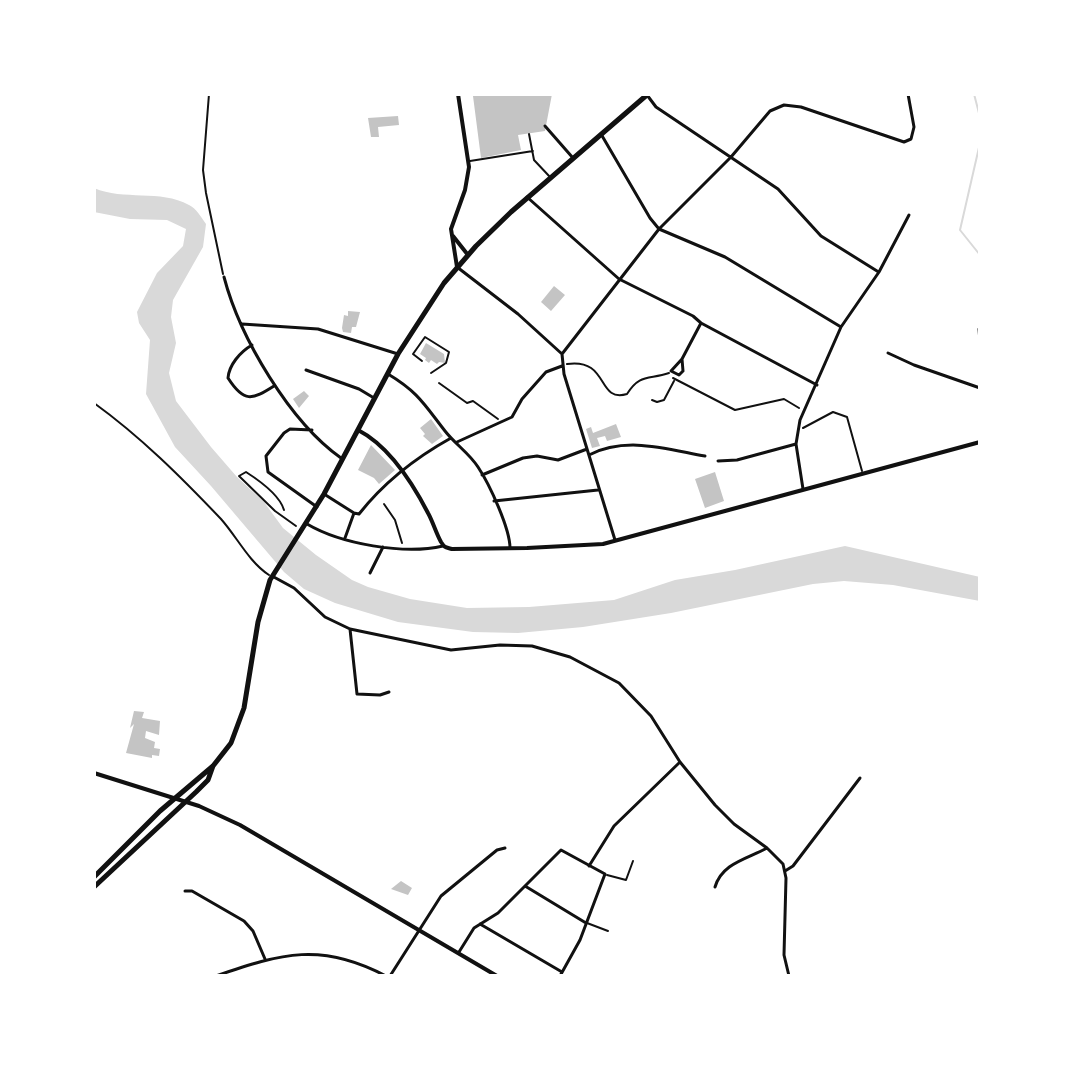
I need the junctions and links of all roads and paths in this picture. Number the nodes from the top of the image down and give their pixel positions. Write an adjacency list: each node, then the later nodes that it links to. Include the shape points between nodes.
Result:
1 (209, 94): 20 (street, via 203,170)
2 (458, 94): 11 (street)
3 (908, 94): 9 (street, via 914,127 909,141 784,105 770,111)
4 (647, 95): 7 (main road); 9 (street, via 656,107)
5 (545, 126): 10 (street)
6 (529, 134): 8 (street)
7 (601, 134): 10 (main road); 15 (street)
8 (533, 151): 11 (street); 12 (street)
9 (731, 157): 15 (street); 19 (street, via 778,189 821,236)
10 (573, 158): 12 (main road)
11 (468, 161): 16 (street)
12 (550, 178): 13 (main road)
13 (527, 197): 17 (main road); 21 (street)
14 (909, 215): 19 (street)
15 (659, 229): 21 (street); 24 (street, via 725,257)
16 (452, 234): 17 (street); 18 (street)
17 (468, 255): 18 (main road)
18 (457, 267): 29 (main road); 30 (street)
19 (879, 272): 24 (street)
20 (224, 277): 23 (street)
21 (619, 279): 22 (street); 30 (street)
22 (701, 323): 31 (street); 40 (street)
23 (242, 324): 27 (street); 29 (street, via 318,329)
24 (841, 327): 40 (street)
25 (979, 329): 26 (street)
26 (980, 342)
27 (253, 345): 41 (street); 41 (street, via 240,354 228,378 247,397 256,398)
28 (888, 353): 42 (street)
29 (398, 354): 36 (main road)
30 (562, 354): 33 (street)
31 (682, 359): 35 (street); 35 (street, via 683,371)
32 (422, 361): 37 (street, via 413,354 425,337 449,352 442,368)
33 (562, 366): 35 (path, via 586,363 609,392 619,396 642,378); 47 (street, via 546,372 515,415); 55 (street)
34 (306, 370): 43 (street)
35 (671, 371): 38 (path)
36 (388, 373): 43 (main road); 51 (street, via 413,389)
37 (431, 373)
38 (674, 380): 44 (path, via 664,400); 46 (path, via 735,410 784,399)
39 (439, 383): 47 (path, via 467,403 492,412)
40 (817, 385): 46 (street)
41 (274, 386): 48 (street)
42 (980, 388)
43 (374, 398): 49 (main road)
44 (652, 400)
45 (94, 403): 80 (street, via 190,486)
46 (804, 411): 50 (street)
47 (501, 423): 52 (street)
48 (312, 430): 58 (street); 68 (street, via 290,429 266,456 268,472)
49 (358, 430): 58 (main road); 60 (street, via 379,443)
50 (798, 430): 54 (street); 61 (path, via 833,412 847,417)
51 (451, 438): 52 (street); 60 (street)
52 (457, 442): 62 (street)
53 (980, 442): 61 (street)
54 (796, 444): 59 (street); 64 (street)
55 (587, 449): 56 (street); 62 (street, via 558,460 523,458)
56 (589, 455): 57 (street, via 624,444); 63 (street)
57 (705, 456)
58 (343, 459): 65 (main road)
59 (718, 461)
60 (400, 470): 70 (street, via 359,514); 75 (street)
61 (863, 474): 64 (street)
62 (482, 475): 66 (street)
63 (599, 489): 66 (street); 74 (street)
64 (803, 489): 74 (street)
65 (324, 494): 68 (main road); 70 (street)
66 (494, 501): 78 (street, via 510,534)
67 (384, 504): 77 (path)
68 (317, 507): 71 (main road)
69 (283, 513): 69 (path, via 275,511 239,476 246,472 254,477 284,506); 72 (path)
70 (354, 513): 73 (street)
71 (307, 524): 73 (street); 80 (main road)
72 (298, 528)
73 (345, 538): 76 (street)
74 (615, 540): 78 (street)
75 (444, 546): 77 (street); 78 (street)
76 (383, 547): 77 (street); 79 (street)
77 (404, 548)
78 (510, 548)
79 (370, 573)
80 (272, 576): 81 (street, via 325,617); 84 (main road, via 258,622 241,721)
81 (350, 629): 82 (street, via 357,694); 83 (street, via 451,650 532,646 570,657 619,683 644,707)
82 (389, 692)
83 (680, 762): 90 (street, via 734,824); 92 (street, via 614,826)
84 (213, 766): 87 (main road); 88 (main road, via 208,780)
85 (94, 773): 87 (street)
86 (860, 778): 93 (street)
87 (175, 798): 88 (street); 95 (main road)
88 (186, 802): 97 (main road); 103 (street, via 247,828)
89 (505, 848): 103 (street, via 449,887)
90 (767, 848): 93 (street); 98 (street, via 729,866)
91 (633, 861): 94 (street, via 626,880)
92 (589, 866): 94 (street); 96 (street, via 561,850)
93 (785, 871): 111 (street, via 784,955)
94 (605, 874): 100 (street)
95 (94, 877)
96 (525, 886): 100 (street); 101 (street)
97 (94, 887)
98 (715, 887)
99 (185, 891): 105 (street, via 244,921)
100 (586, 923): 102 (street); 106 (street)
101 (480, 924): 104 (street); 106 (street)
102 (608, 931)
103 (419, 932): 104 (street); 108 (street)
104 (459, 953): 109 (street)
105 (265, 959): 107 (street); 108 (street, via 333,955)
106 (561, 974): 110 (street)
107 (216, 976)
108 (388, 976)
109 (497, 976)
110 (568, 976)
111 (789, 976)

